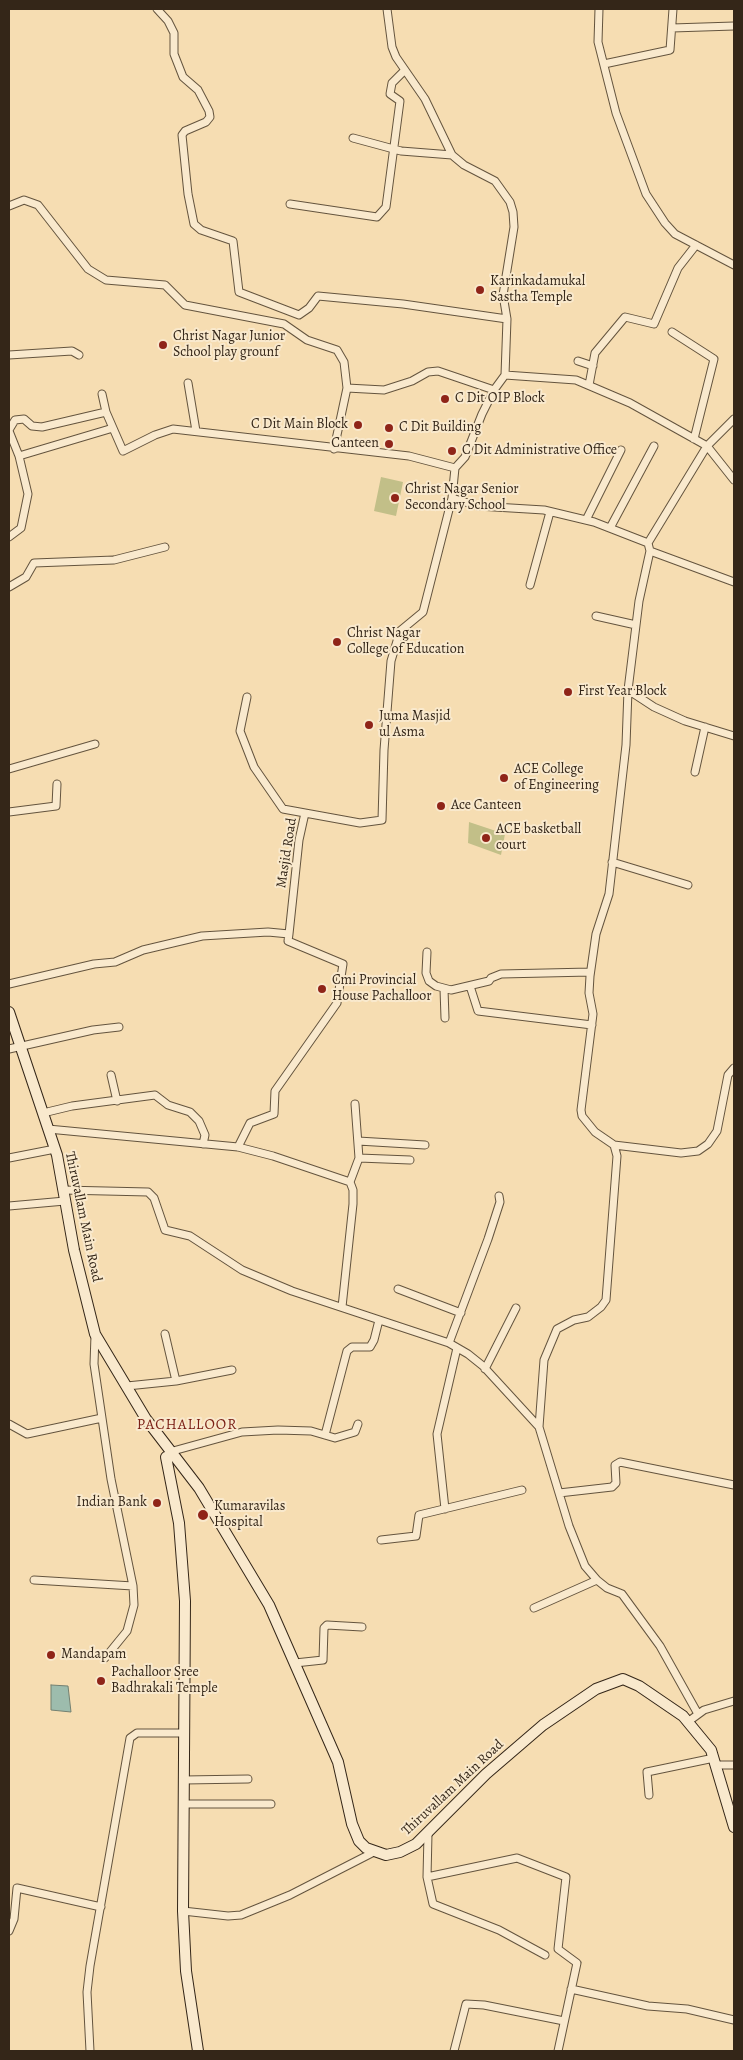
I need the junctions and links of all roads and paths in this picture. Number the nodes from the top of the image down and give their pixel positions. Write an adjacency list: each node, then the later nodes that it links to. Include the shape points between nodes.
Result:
1 (157, 9): 16 (street, via 174,34 174,54 183,77 198,90 209,111 210,117 206,122 185,130 182,135 194,224 201,230 233,241 239,292 299,315 318,296)
2 (387, 9): 8 (street, via 392,48)
3 (599, 9): 7 (street, via 598,42)
4 (673, 9): 6 (street)
5 (734, 26): 6 (street)
6 (672, 28): 7 (street, via 670,50)
7 (604, 64): 14 (street, via 616,113 646,194 675,234)
8 (404, 71): 10 (street, via 392,83 390,94 400,101); 11 (street, via 425,99)
9 (353, 138): 10 (street)
10 (394, 149): 11 (street); 12 (street, via 386,207 377,217)
11 (452, 155): 16 (street, via 464,166 495,181 510,202 514,227 503,296)
12 (290, 204)
13 (9, 206): 25 (street, via 24,200 38,205 88,269 106,280 165,285 185,305 284,324 307,340 333,348 344,362)
14 (696, 245): 15 (street); 21 (street, via 678,268 654,324 625,317 595,353)
15 (734, 265)
16 (507, 319): 22 (street)
17 (672, 332): 33 (street, via 714,359)
18 (79, 354): 19 (street, via 72,351)
19 (9, 355)
20 (578, 361): 21 (street)
21 (593, 366): 24 (street)
22 (505, 375): 24 (street, via 576,380); 26 (street)
23 (188, 383): 32 (street)
24 (589, 385): 33 (street, via 630,403)
25 (347, 388): 26 (street, via 384,390 438,371); 36 (street)
26 (494, 390): 39 (street, via 465,457)
27 (102, 394): 28 (street)
28 (106, 412): 30 (street); 31 (street, via 42,427 32,426 24,419 15,420)
29 (734, 419): 35 (street)
30 (113, 428): 32 (street, via 123,451 173,430); 38 (street)
31 (9, 430): 38 (street)
32 (196, 431): 36 (street)
33 (694, 439): 35 (street)
34 (654, 446): 44 (street)
35 (707, 446): 40 (street); 46 (street)
36 (334, 449): 39 (street, via 409,456)
37 (621, 450): 43 (street)
38 (18, 456): 45 (street, via 27,501 21,528)
39 (455, 468): 41 (street)
40 (734, 480)
41 (452, 498): 42 (street, via 478,506); 63 (street, Masjid Road, via 423,612 400,631 391,661 382,820 360,823)
42 (550, 512): 43 (street); 50 (street)
43 (586, 520): 44 (street)
44 (610, 528): 46 (street)
45 (9, 537)
46 (648, 543): 48 (street)
47 (165, 547): 51 (street, via 114,560 34,563 26,576)
48 (650, 551): 49 (street); 53 (street)
49 (734, 582)
50 (530, 586)
51 (9, 587)
52 (596, 616): 53 (street)
53 (636, 625): 54 (street)
54 (628, 690): 56 (street, via 654,707); 64 (street, via 626,745)
55 (247, 696): 63 (street, via 240,731 254,767 283,809)
56 (705, 727): 57 (street); 60 (street)
57 (734, 736)
58 (95, 744): 59 (street)
59 (9, 769)
60 (695, 772)
61 (57, 784): 62 (street, via 56,806)
62 (9, 812)
63 (305, 813): 66 (street, Masjid Road)
64 (612, 862): 65 (street); 68 (street, via 609,894 596,934)
65 (688, 885)
66 (289, 934): 69 (street, via 202,936 143,950 115,962); 88 (street, via 288,941 343,964 337,1003 275,1092 274,1114 250,1123)
67 (428, 952): 71 (street, via 427,978)
68 (590, 972): 70 (street, via 501,974 489,982); 74 (street)
69 (9, 984)
70 (470, 986): 71 (street, via 458,990); 74 (street, via 478,1011)
71 (444, 989): 73 (street)
72 (9, 1012): 76 (main road, Thiruvallam Main Road)
73 (445, 1018)
74 (592, 1025): 87 (street, via 582,1116 595,1132)
75 (119, 1027): 76 (street)
76 (21, 1046): 77 (street); 82 (main road, Thiruvallam Main Road)
77 (9, 1048)
78 (734, 1068): 87 (street, via 728,1075 717,1131 698,1151 681,1153)
79 (111, 1075): 80 (street)
80 (117, 1101): 82 (street); 85 (street, via 154,1095 168,1105 190,1112 199,1121 205,1135)
81 (355, 1104): 84 (street)
82 (43, 1113): 83 (main road, Thiruvallam Main Road)
83 (48, 1129): 85 (street); 89 (main road, Thiruvallam Main Road)
84 (358, 1141): 86 (street); 91 (street)
85 (203, 1144): 88 (street)
86 (425, 1145)
87 (614, 1145): 114 (street, via 617,1156 606,1300 588,1317 557,1329 544,1360)
88 (238, 1147): 93 (street)
89 (55, 1150): 90 (street); 94 (main road, Thiruvallam Main Road)
90 (9, 1158)
91 (359, 1158): 92 (street); 93 (street)
92 (410, 1160)
93 (350, 1182): 99 (street, via 354,1190)
94 (63, 1190): 96 (main road, Thiruvallam Main Road); 99 (street, via 148,1192 154,1198 163,1228 167,1231 190,1236 242,1270)
95 (499, 1196): 101 (street, via 488,1239)
96 (65, 1201): 97 (street); 103 (main road, Thiruvallam Main Road)
97 (9, 1206)
98 (398, 1289): 101 (street)
99 (342, 1307): 102 (street)
100 (516, 1308): 107 (street)
101 (461, 1313): 105 (street)
102 (379, 1320): 105 (street); 115 (street, via 370,1347 352,1347 347,1352)
103 (95, 1334): 110 (main road, Thiruvallam Main Road); 111 (street, via 94,1364)
104 (165, 1334): 109 (street)
105 (449, 1343): 106 (street)
106 (457, 1348): 107 (street); 120 (street, via 437,1434)
107 (485, 1369): 114 (street)
108 (232, 1370): 109 (street)
109 (176, 1381): 110 (street)
110 (127, 1386): 116 (main road, Thiruvallam Main Road)
111 (102, 1418): 112 (street, via 27,1434); 124 (street)
112 (9, 1424)
113 (358, 1424): 115 (street, via 355,1432 349,1435 336,1438)
114 (539, 1427): 119 (street)
115 (325, 1435): 116 (street, via 294,1430 242,1432)
116 (170, 1454): 128 (main road, Thiruvallam Main Road, via 199,1488 269,1605); 132 (main road, via 185,1601)
117 (734, 1485): 119 (street, via 620,1462 615,1465 616,1483 612,1487)
118 (522, 1490): 120 (street)
119 (559, 1493): 123 (street, via 575,1544 585,1566)
120 (445, 1509): 121 (street, via 419,1515 416,1536)
121 (381, 1540)
122 (34, 1580): 124 (street)
123 (597, 1580): 125 (street); 130 (street, via 622,1594 660,1646)
124 (133, 1586): 127 (street, via 134,1605 127,1631)
125 (534, 1608)
126 (362, 1627): 128 (street, via 326,1624 324,1659)
127 (105, 1658)
128 (294, 1663): 142 (main road, Thiruvallam Main Road, via 338,1762 359,1841)
129 (734, 1701): 130 (street)
130 (698, 1714): 131 (street)
131 (689, 1721): 133 (main road, Thiruvallam Main Road, via 711,1750); 141 (main road, Thiruvallam Main Road, via 630,1681 609,1683 543,1725 486,1774)
132 (184, 1733): 136 (main road); 144 (street, via 137,1733 130,1738)
133 (715, 1761): 134 (street); 137 (street, via 647,1772); 140 (main road, Thiruvallam Main Road)
134 (734, 1765)
135 (248, 1779): 136 (street)
136 (184, 1780): 138 (main road)
137 (649, 1795)
138 (184, 1804): 139 (street); 145 (main road)
139 (271, 1804)
140 (734, 1827)
141 (428, 1834): 142 (main road, Thiruvallam Main Road, via 400,1852 386,1855); 143 (street)
142 (374, 1852): 145 (street, via 290,1895 241,1915)
143 (427, 1877): 147 (street, via 431,1901 436,1906 499,1930); 148 (street, via 517,1858 566,1877 558,1949 577,1964)
144 (101, 1906): 146 (street, via 16,1888 14,1919); 151 (street, via 87,1992)
145 (183, 1911): 152 (main road, via 186,1971)
146 (9, 1931)
147 (545, 1955)
148 (571, 1989): 149 (street, via 648,2006 687,2008); 150 (street)
149 (734, 2020)
150 (564, 2021): 153 (street, via 466,2004); 154 (street)
151 (90, 2051)
152 (198, 2051)
153 (454, 2051)
154 (558, 2051)

